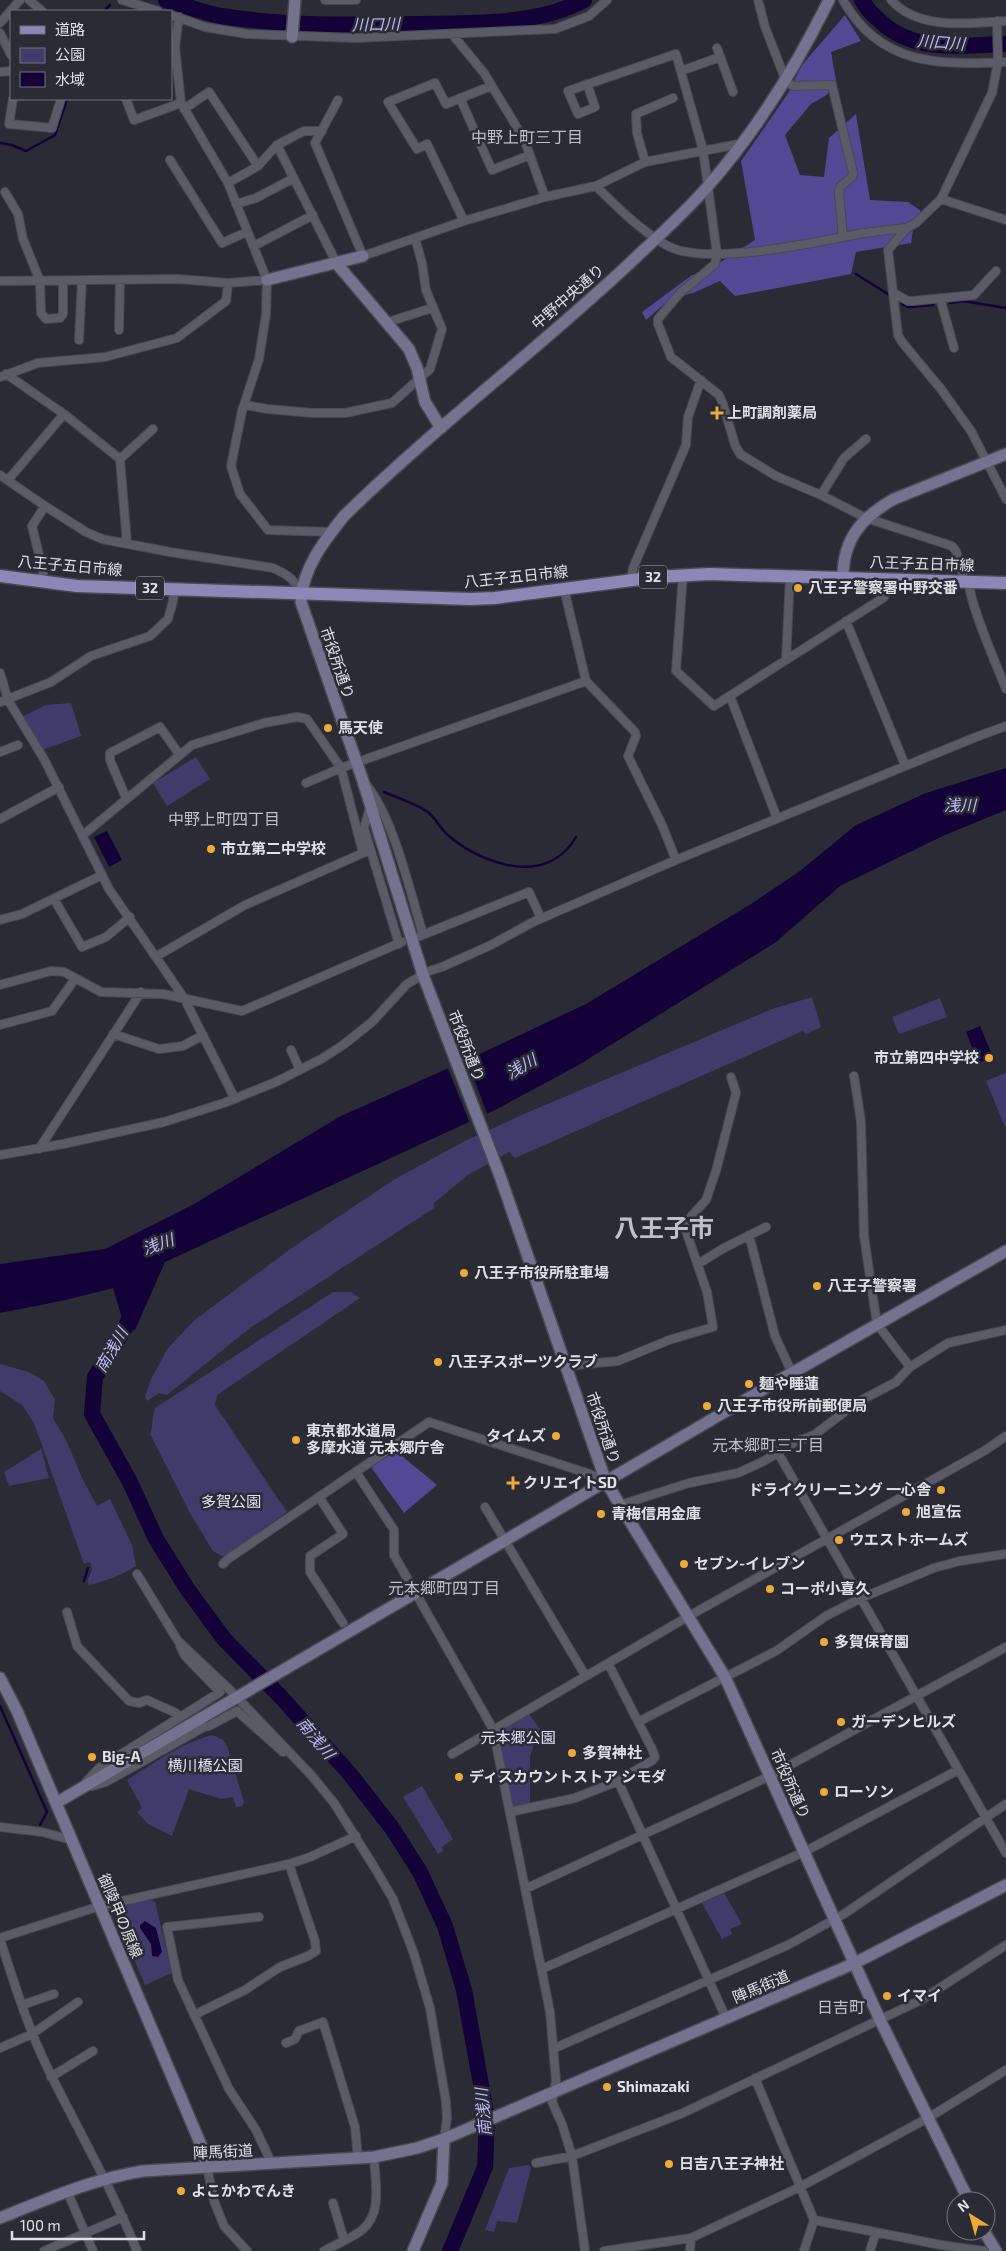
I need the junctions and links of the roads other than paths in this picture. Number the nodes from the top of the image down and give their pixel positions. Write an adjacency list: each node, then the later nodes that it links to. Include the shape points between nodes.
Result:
1 (20, 0): 12 (street)
2 (29, 0): 13 (street)
3 (122, 0): 14 (street)
4 (325, 0): 5 (street)
5 (356, 0)
6 (607, 0): 21 (street, via 589,16 556,29)
7 (758, 0): 29 (street)
8 (829, 0): 29 (street, 中野中央通り)
9 (843, 0): 26 (street, via 864,30 900,54 929,61)
10 (891, 0): 19 (street, via 913,15 935,22)
11 (295, 1): 22 (street)
12 (11, 10)
13 (41, 10)
14 (155, 10)
15 (10, 12): 18 (street)
16 (175, 16): 22 (street, via 221,30); 27 (street)
17 (1006, 21): 19 (street)
18 (0, 23)
19 (997, 24): 26 (street)
20 (0, 33): 24 (street)
21 (452, 34): 22 (street, via 355,38); 31 (street, via 484,72)
22 (292, 36)
23 (717, 48): 25 (street)
24 (10, 53)
25 (720, 57): 28 (street); 32 (street)
26 (1000, 61): 54 (street, via 992,93)
27 (174, 69): 39 (street)
28 (681, 71): 30 (street, via 676,54); 43 (street)
29 (786, 81): 41 (street, 中野中央通り); 61 (street, via 793,86 832,85 853,173 839,192)
30 (587, 84)
31 (491, 86): 33 (street); 44 (street, via 524,139)
32 (733, 92)
33 (460, 98): 44 (street, via 492,170); 58 (street, via 446,104 435,82 388,102 417,149 427,144)
34 (673, 98): 46 (street, via 636,114)
35 (13, 100): 36 (street, via 9,124 52,128)
36 (61, 100)
37 (126, 100): 39 (street, via 134,120)
38 (338, 100): 40 (street)
39 (183, 106): 47 (street, via 209,92); 49 (street)
40 (322, 131): 42 (street, via 304,131); 66 (street, via 315,143)
41 (744, 143): 43 (street); 51 (street, 中野中央通り)
42 (277, 145): 47 (street); 48 (street)
43 (703, 150): 46 (street); 51 (street)
44 (530, 155): 53 (street)
45 (170, 160): 60 (street, via 222,243)
46 (644, 162): 50 (street)
47 (258, 166): 49 (street)
48 (294, 178): 55 (street, via 256,198); 56 (street)
49 (228, 183): 55 (street)
50 (596, 186): 53 (street); 63 (street, via 624,214)
51 (707, 187): 63 (street, 中野中央通り); 65 (street)
52 (5, 192): 73 (street, via 18,214 23,239)
53 (544, 197): 58 (street)
54 (941, 199): 57 (street); 59 (street)
55 (236, 204): 60 (street)
56 (313, 215): 64 (street); 67 (street)
57 (1006, 220)
58 (464, 221): 62 (street)
59 (908, 228): 61 (street); 76 (street, via 888,250)
60 (247, 232): 64 (street)
61 (844, 236): 65 (street, via 802,246)
62 (415, 238): 66 (street); 78 (street)
63 (656, 238): 65 (street, via 680,251); 88 (street, 中野中央通り)
64 (254, 246): 71 (street)
65 (717, 254): 85 (street, via 715,264 680,293 658,319 671,357)
66 (363, 256): 67 (street)
67 (337, 264): 71 (street); 79 (street)
68 (996, 271): 77 (street, via 974,295)
69 (82, 280): 70 (street); 74 (street); 81 (street)
70 (120, 280): 75 (street, via 177,279); 80 (street)
71 (267, 280): 75 (street); 86 (street, via 259,359)
72 (0, 281): 73 (street)
73 (40, 281): 74 (street); 74 (street, via 42,314 46,319 60,318 63,314)
74 (63, 281)
75 (228, 283): 83 (street, via 226,301 176,338 105,356 38,363)
76 (894, 293): 77 (street, via 908,301); 93 (street, via 898,335 941,389)
77 (940, 298): 82 (street)
78 (432, 308): 79 (street); 84 (street, via 442,328 442,337 430,369)
79 (388, 322): 84 (street, via 409,349)
80 (119, 330)
81 (79, 340)
82 (954, 348)
83 (3, 376): 87 (street)
84 (420, 379): 86 (street, via 392,403 345,413 312,413); 88 (street, via 425,402)
85 (702, 380): 96 (street, via 724,404 740,454 776,476); 106 (street, via 688,417 686,445)
86 (245, 405): 100 (street, via 231,466 240,494 268,530)
87 (64, 414): 92 (street); 95 (street)
88 (441, 428): 100 (street, 中野中央通り, via 364,496)
89 (153, 429): 92 (street)
90 (866, 439): 96 (street, via 844,458)
91 (1006, 454): 93 (street)
92 (120, 459): 101 (street)
93 (988, 461): 97 (street); 99 (street, via 894,499)
94 (0, 475): 95 (street)
95 (8, 480): 98 (street)
96 (820, 495): 99 (street)
97 (1006, 499)
98 (45, 506): 101 (street, via 86,532); 108 (street, via 32,526)
99 (866, 518): 105 (street, via 846,550); 109 (street, via 952,546)
100 (332, 532): 113 (street, 中野中央通り, via 309,569)
101 (127, 544): 113 (street, via 273,568 295,580)
102 (683, 574): 104 (main road, 八王子五日市線 / 32); 106 (main road, 八王子五日市線 / 32); 119 (street, via 676,671 714,706)
103 (0, 576): 108 (main road, 八王子五日市線 / 32)
104 (790, 576): 105 (main road, 八王子五日市線 / 32); 115 (street)
105 (842, 577): 107 (main road, 八王子五日市線 / 32)
106 (631, 580): 112 (main road, 八王子五日市線 / 32)
107 (896, 580): 109 (main road, 八王子五日市線 / 32); 114 (street, via 883,598)
108 (42, 582): 111 (main road, 八王子五日市線 / 32)
109 (967, 582): 110 (main road, 八王子五日市線 / 32); 118 (street)
110 (1006, 583)
111 (174, 589): 113 (main road, 八王子五日市線 / 32); 120 (street, via 168,619 150,636 91,656 51,682)
112 (564, 589): 113 (main road, 八王子五日市線 / 32, via 475,599); 117 (street)
113 (301, 593): 125 (street, 市役所通り, via 303,611)
114 (846, 621): 115 (street); 126 (street)
115 (786, 660): 119 (street)
116 (0, 673): 120 (street)
117 (586, 681): 125 (street); 137 (street, via 635,732 628,756)
118 (1006, 689)
119 (730, 696): 133 (street)
120 (4, 701): 130 (street)
121 (1006, 726): 126 (street)
122 (18, 745): 123 (street)
123 (0, 752)
124 (179, 754): 127 (street, via 192,745 264,723 297,717 307,719); 131 (street); 131 (street, via 160,728 110,753)
125 (356, 764): 127 (street); 128 (street, 市役所通り)
126 (905, 766): 133 (street)
127 (341, 768): 129 (street); 136 (street)
128 (363, 781): 132 (street, 市役所通り); 141 (street, via 387,820 422,935 529,892)
129 (306, 784)
130 (59, 787): 134 (street); 135 (street)
131 (126, 798): 135 (street)
132 (370, 808): 136 (street, via 364,828); 144 (street, 市役所通り)
133 (777, 818): 137 (street)
134 (0, 819)
135 (83, 835): 138 (street)
136 (367, 852): 143 (street, via 245,905); 148 (street, via 401,943 242,1010)
137 (676, 860): 141 (street)
138 (102, 875): 139 (street); 140 (street)
139 (54, 899): 140 (street, via 82,947 106,937); 142 (street)
140 (130, 918): 143 (street)
141 (541, 918): 144 (street)
142 (0, 920)
143 (157, 956): 148 (street)
144 (424, 977): 153 (street, via 407,984 354,1037); 165 (street, 市役所通り, via 500,1176)
145 (75, 979): 146 (street, via 64,972 51,971); 147 (street, via 101,992); 149 (street, via 52,1011)
146 (0, 985)
147 (141, 992): 148 (street); 150 (street)
148 (184, 998): 151 (street)
149 (0, 1025)
150 (113, 1034): 151 (street, via 159,1049 184,1046); 157 (street)
151 (203, 1036): 156 (street)
152 (291, 1050): 153 (street)
153 (300, 1070): 156 (street)
154 (854, 1076): 163 (street, via 861,1122 864,1236)
155 (731, 1077): 162 (street, via 736,1093 716,1170 706,1200 686,1222 685,1228)
156 (235, 1099): 157 (street, via 164,1122)
157 (39, 1149): 158 (street)
158 (0, 1155)
159 (766, 1227): 160 (street)
160 (749, 1235): 162 (street); 167 (street, via 775,1336)
161 (1006, 1251): 163 (street)
162 (698, 1264): 165 (street, via 713,1327 669,1340 618,1361)
163 (876, 1324): 166 (street); 167 (street)
164 (1006, 1330): 166 (street, via 948,1343)
165 (566, 1366): 171 (street, 市役所通り)
166 (910, 1367): 169 (street, via 896,1382 856,1403 814,1435)
167 (792, 1373): 171 (street)
168 (1006, 1436): 175 (street)
169 (777, 1451): 173 (street, via 738,1473 689,1483); 175 (street)
170 (356, 1472): 171 (street, via 429,1422 439,1422); 172 (street); 180 (street, via 394,1530 394,1555)
171 (606, 1482): 173 (street, 市役所通り); 176 (street)
172 (319, 1497): 178 (street); 184 (street, via 343,1534 310,1556 310,1572)
173 (620, 1505): 183 (street, 市役所通り)
174 (485, 1507): 176 (street)
175 (827, 1539): 181 (street); 183 (street)
176 (505, 1541): 180 (street); 188 (street)
177 (1005, 1556): 181 (street, via 934,1568)
178 (223, 1564)
179 (137, 1574): 185 (street)
180 (417, 1593): 191 (street); 195 (street)
181 (861, 1598): 189 (street, via 826,1616 776,1651); 192 (street)
182 (67, 1612): 193 (street, via 77,1646 129,1702 147,1700 176,1713)
183 (688, 1616): 187 (street); 189 (street, 市役所通り)
184 (343, 1623)
185 (178, 1641): 191 (street); 193 (street, via 185,1656 220,1692)
186 (1006, 1646): 192 (street)
187 (608, 1662): 188 (street); 194 (street)
188 (585, 1675): 195 (street)
189 (725, 1677): 194 (street); 199 (street, 市役所通り)
190 (0, 1678): 202 (street, 御陵甲の原線)
191 (239, 1696): 197 (street); 201 (street)
192 (917, 1696): 198 (street); 199 (street)
193 (179, 1718): 201 (street, via 99,1768)
194 (638, 1722): 200 (street, via 655,1757)
195 (493, 1730): 196 (street); 204 (street)
196 (452, 1754)
197 (292, 1755): 201 (street, via 274,1746 237,1711 106,1782); 208 (street, via 334,1803)
198 (958, 1770): 205 (street); 210 (street)
199 (770, 1776): 207 (street); 210 (street, 市役所通り)
200 (618, 1781): 204 (street, via 575,1798); 207 (street)
201 (80, 1790): 202 (street)
202 (56, 1803): 209 (street, 御陵甲の原線)
203 (1006, 1804): 205 (street)
204 (510, 1812): 214 (street)
205 (986, 1818): 211 (street); 218 (street)
206 (0, 1827): 209 (street, via 42,1832)
207 (642, 1835): 214 (street); 216 (street)
208 (356, 1836): 212 (street); 240 (street, via 393,1900 410,1939 434,2026)
209 (72, 1840): 215 (street, 御陵甲の原線)
210 (804, 1852): 216 (street); 218 (street, 市役所通り)
211 (1006, 1853)
212 (289, 1864): 215 (street); 227 (street, via 316,1950)
213 (1006, 1885): 221 (street, 陣馬街道)
214 (525, 1889): 222 (street)
215 (100, 1906): 219 (street); 246 (street, 御陵甲の原線)
216 (676, 1909): 222 (street); 223 (street)
217 (259, 1917): 227 (street, via 167,1927 178,1980)
218 (835, 1919): 221 (street, 市役所通り); 223 (street, via 788,1945)
219 (0, 1939): 226 (street)
220 (1006, 1946): 229 (street, via 921,2000)
221 (855, 1963): 228 (street, 陣馬街道); 229 (street, 市役所通り)
222 (542, 1969): 233 (street)
223 (708, 1981): 228 (street); 233 (street)
224 (54, 1994): 226 (street)
225 (78, 2002): 230 (street)
226 (22, 2005): 230 (street)
227 (194, 2015): 245 (street, via 229,2089 256,2130)
228 (726, 2018): 238 (street, 陣馬街道)
229 (880, 2020): 237 (street); 239 (street, 市役所通り)
230 (32, 2034): 232 (street); 236 (street)
231 (286, 2043): 243 (street, via 299,2031 323,2022 355,2127)
232 (0, 2048)
233 (555, 2048): 238 (street, via 556,2083)
234 (93, 2051): 236 (street)
235 (1006, 2070): 239 (street)
236 (51, 2076): 247 (street)
237 (755, 2078): 241 (street, via 683,2112); 248 (street)
238 (553, 2092): 240 (street, 陣馬街道); 241 (street, via 552,2102)
239 (928, 2118): 248 (street); 250 (street, 市役所通り)
240 (448, 2137): 242 (street, 陣馬街道, via 417,2148); 265 (street, via 442,2183)
241 (572, 2156): 244 (street); 266 (street)
242 (374, 2157): 243 (street, 陣馬街道); 258 (street, via 375,2208 371,2220 362,2230)
243 (358, 2158): 245 (street, 陣馬街道)
244 (536, 2163)
245 (272, 2164): 246 (street, 陣馬街道)
246 (207, 2168): 247 (street, 陣馬街道, via 143,2171); 263 (street, via 214,2201 224,2226)
247 (105, 2178): 249 (street, 陣馬街道); 252 (street)
248 (800, 2187): 254 (street); 257 (street)
249 (67, 2191): 253 (street, 陣馬街道); 256 (street)
250 (964, 2191)
251 (333, 2203): 258 (street)
252 (123, 2217): 256 (street); 262 (street)
253 (0, 2218)
254 (814, 2220): 255 (street); 269 (street)
255 (876, 2232): 259 (street); 270 (street)
256 (86, 2234): 260 (street); 261 (street)
257 (692, 2238): 267 (street); 268 (street)
258 (344, 2240): 264 (street)
259 (940, 2248): 271 (street)
260 (44, 2251)
261 (93, 2251)
262 (137, 2251)
263 (247, 2251)
264 (324, 2251)
265 (413, 2251)
266 (585, 2251)
267 (604, 2251)
268 (690, 2251)
269 (804, 2251)
270 (870, 2251)
271 (984, 2251)

